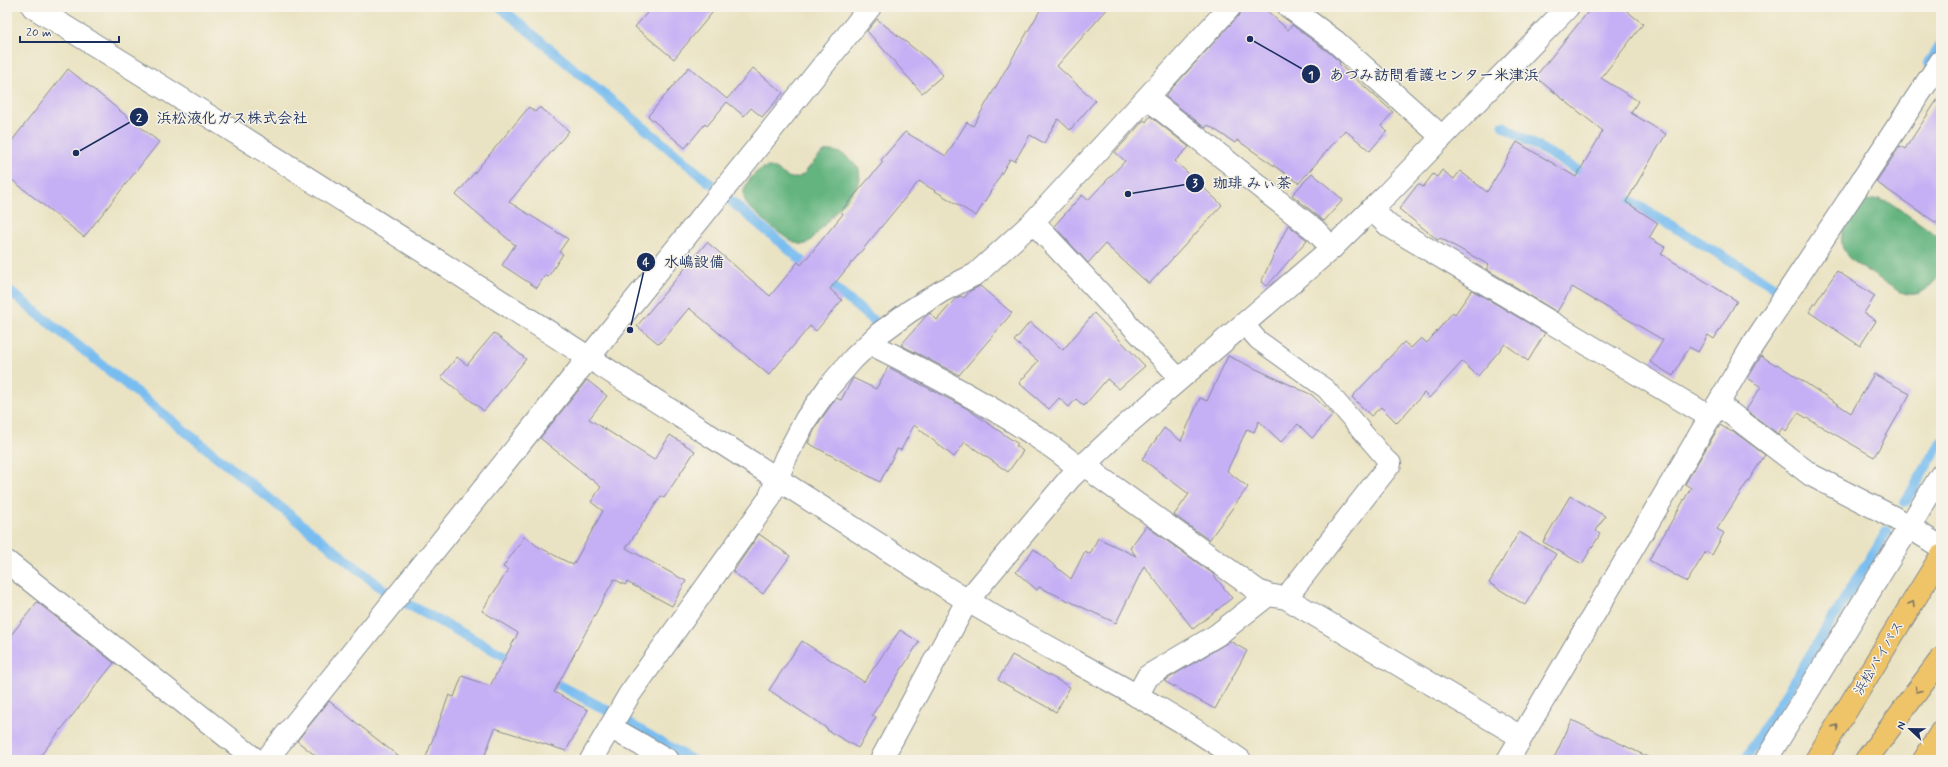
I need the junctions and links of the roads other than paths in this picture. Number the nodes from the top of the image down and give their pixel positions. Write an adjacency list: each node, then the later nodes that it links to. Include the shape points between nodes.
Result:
1 (33, 7): 15 (street, via 217,120)
2 (870, 7): 15 (street)
3 (1230, 7): 7 (street)
4 (1288, 7): 8 (street, via 1335,41)
5 (1568, 7): 8 (street)
6 (1941, 61): 17 (street, via 1752,346)
7 (1146, 98): 10 (street); 11 (street, via 1316,230)
8 (1442, 137): 9 (street)
9 (1371, 209): 11 (street); 17 (street, via 1389,226)
10 (1033, 222): 12 (street); 14 (street, via 976,274 910,311)
11 (1332, 248): 13 (street)
12 (1124, 319): 16 (lane)
13 (1244, 324): 16 (street); 18 (lane, via 1258,340 1326,389)
14 (873, 340): 19 (street, via 879,348 998,411); 21 (street, via 828,388 806,419)
15 (589, 356): 21 (street); 34 (street)
16 (1180, 379): 19 (street)
17 (1714, 411): 22 (street, via 1730,413 1811,475); 32 (street)
18 (1390, 464): 26 (street)
19 (1082, 466): 26 (street, via 1258,591); 27 (street, via 1046,505)
20 (1941, 475): 22 (street)
21 (778, 478): 27 (street); 30 (street, via 768,499 629,695)
22 (1910, 528): 23 (street); 40 (street)
23 (1941, 547)
24 (1941, 556): 41 (highway, 浜松バイパス, one-way to 24)
25 (7, 562): 33 (street)
26 (1277, 596): 29 (street, via 1148,676); 32 (street)
27 (967, 601): 29 (street); 37 (street)
28 (1941, 659): 42 (highway, one-way to 42)
29 (1137, 696): 38 (street, via 1191,727)
30 (610, 727): 35 (street); 36 (street)
31 (1941, 732): 43 (highway)
32 (1521, 737): 39 (street)
33 (256, 760)
34 (266, 760)
35 (591, 760)
36 (668, 760)
37 (881, 760)
38 (1240, 760)
39 (1508, 760)
40 (1766, 760)
41 (1816, 760)
42 (1866, 760)
43 (1924, 760)

